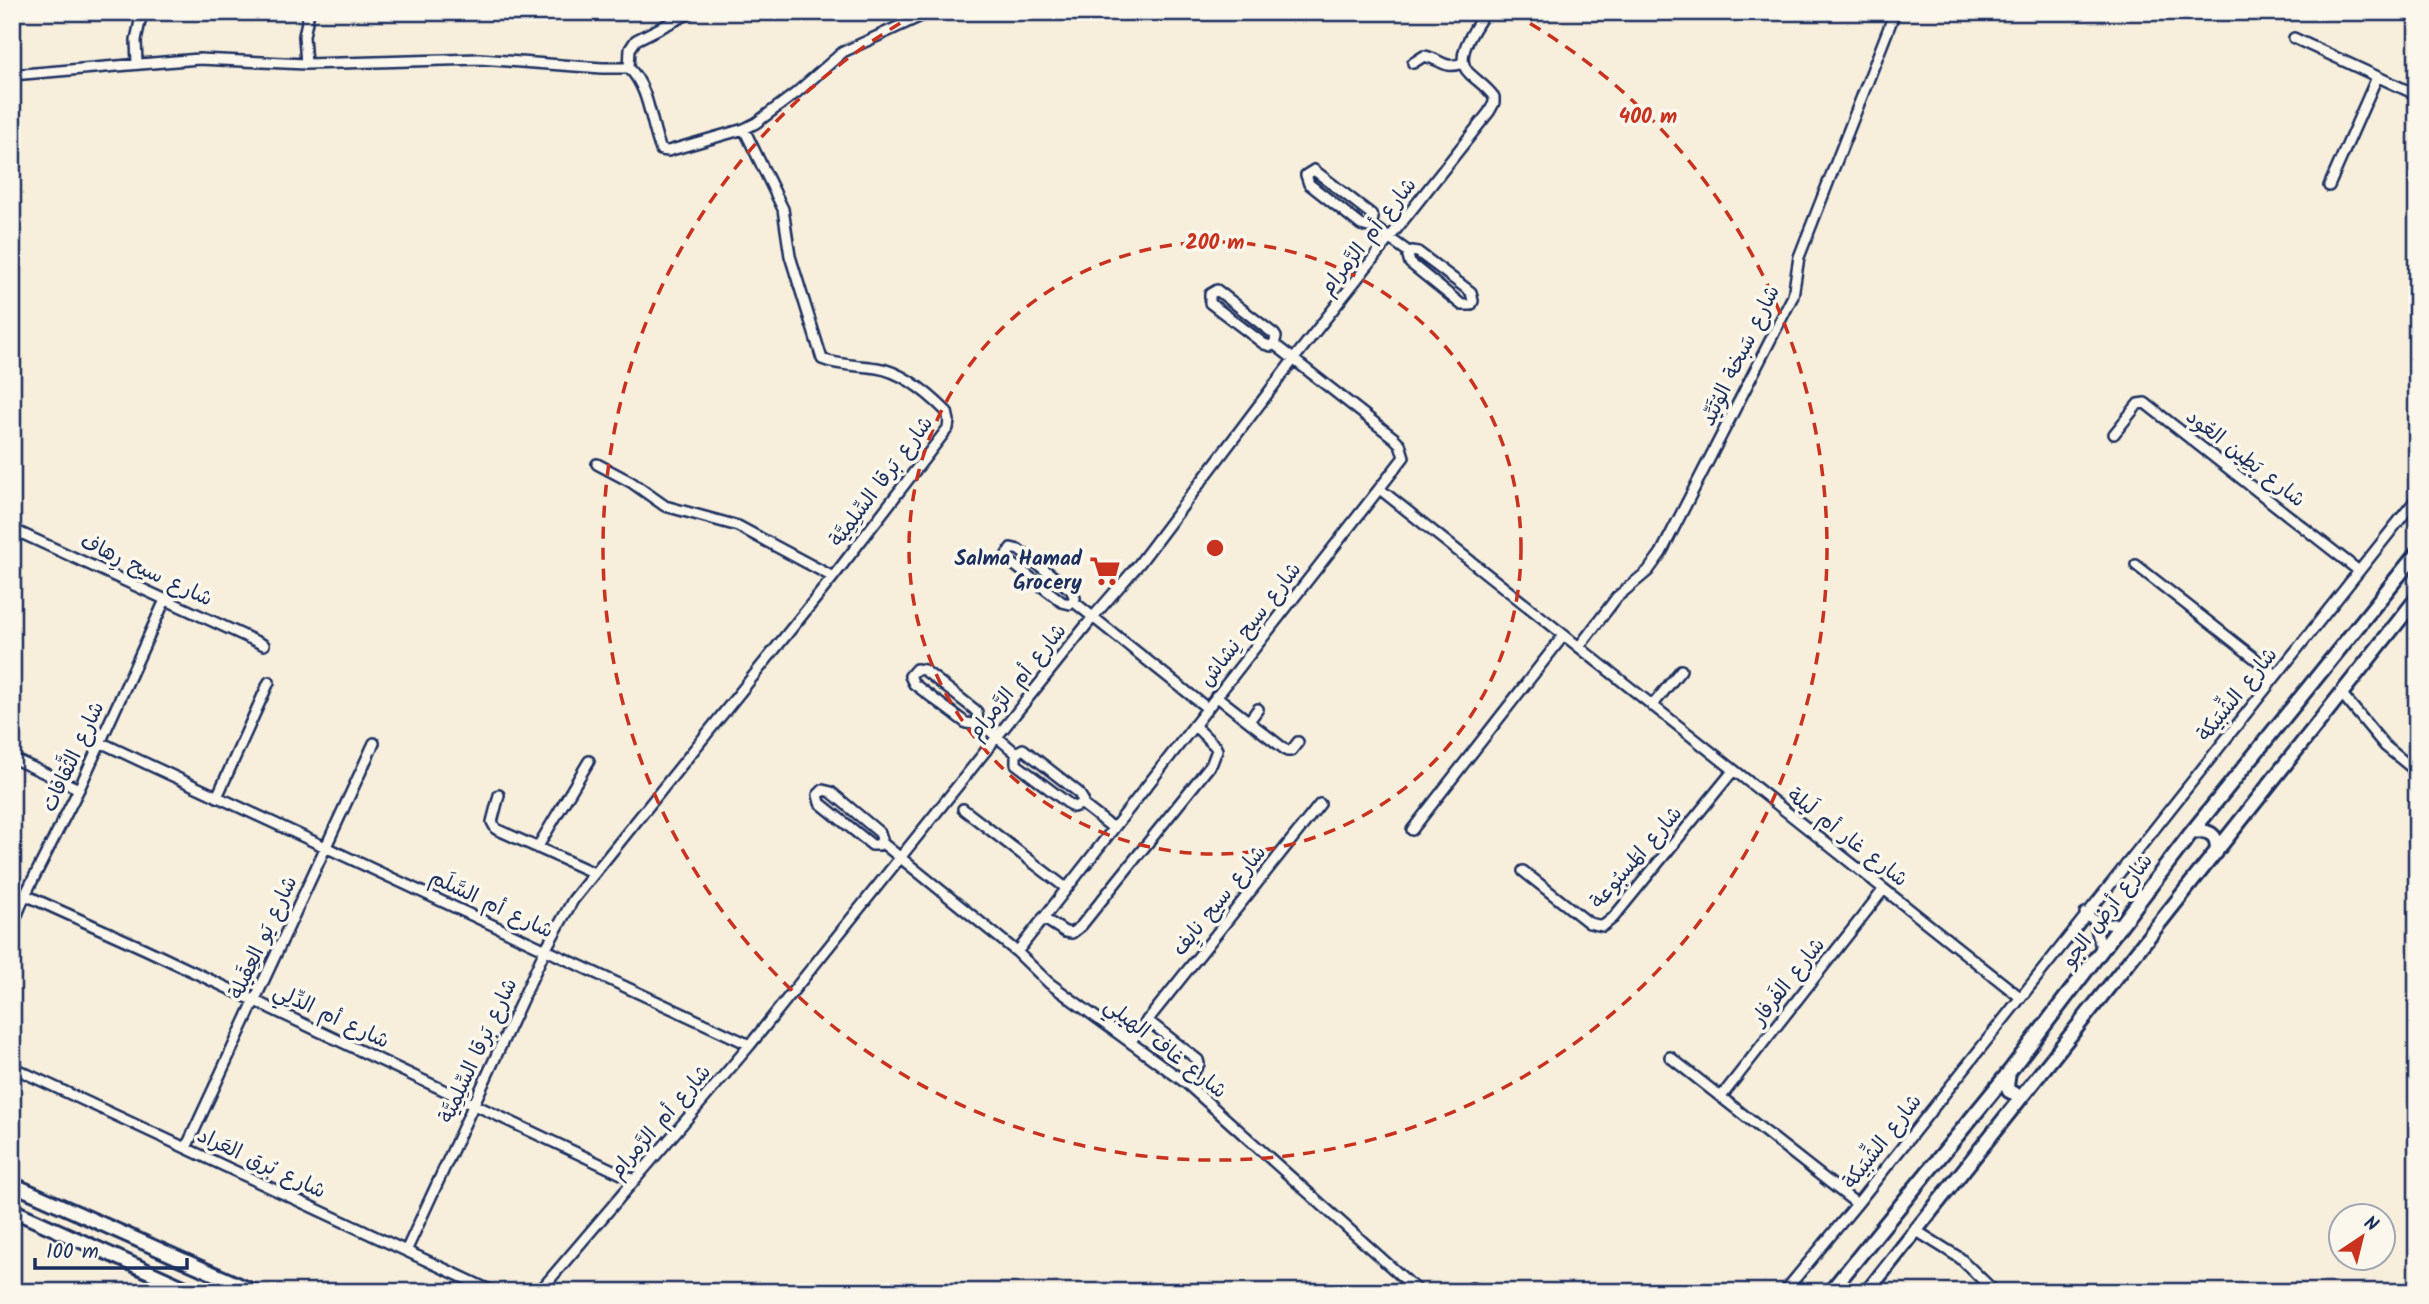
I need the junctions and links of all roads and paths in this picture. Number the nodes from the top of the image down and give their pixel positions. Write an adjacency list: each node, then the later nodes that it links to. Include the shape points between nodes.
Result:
1 (142, 12): 10 (street)
2 (309, 12): 11 (street, via 304,36)
3 (692, 12): 12 (street, via 636,40 630,49)
4 (930, 12): 16 (street, via 843,52 796,93)
5 (1485, 12): 9 (street, via 1465,48)
6 (1895, 12): 38 (street, شارع سَبخة الوُتَيِّد, via 1799,257 1793,296 1655,562 1617,597)
7 (2294, 38): 14 (street)
8 (1413, 63): 9 (street, via 1424,56 1453,67)
9 (1463, 63): 19 (street, شارع أم الرَّمرام, via 1490,92 1494,103)
10 (137, 64): 11 (street, via 199,60); 13 (street)
11 (306, 64): 12 (street, via 479,59)
12 (629, 68): 16 (street, via 644,91 662,150)
13 (12, 75)
14 (2377, 77): 15 (street); 17 (street)
15 (2417, 95)
16 (744, 129): 31 (street, شارع بَرقا السِّلِمِيَّة, via 783,209 790,256 822,359 895,373 941,405 949,421)
17 (2329, 186)
18 (1371, 225): 18 (street, via 1371,214 1318,172 1309,171 1309,184 1364,227); 19 (street)
19 (1390, 239): 20 (street); 22 (street, شارع أم الرَّمرام)
20 (1410, 253): 20 (street, via 1410,263 1462,305 1474,301 1471,292 1429,260 1418,252)
21 (1274, 344): 21 (street, شارع سيح نِشاش, via 1274,334 1222,291 1210,294 1213,306 1264,344); 22 (street, شارع سيح نِشاش)
22 (1293, 360): 25 (street, شارع سيح نِشاش, via 1400,443 1404,457); 35 (street, شارع أم الرَّمرام, via 1139,565)
23 (2114, 434): 30 (street, شارع بَطِين العُود, via 2138,404 2145,403)
24 (597, 464): 31 (street, شارع بَرقا السِّلِمِيَّة, via 665,506 738,526)
25 (1381, 490): 36 (street, شارع غار أم لَيلة); 43 (street, شارع سيح نِشاش)
26 (2417, 498): 30 (street, شارع الشِّبَيكة)
27 (12, 529): 33 (street, شارع سيح رِهاف)
28 (2417, 553): 67 (main road, شارع أرض الجو)
29 (2136, 565): 40 (street)
30 (2359, 572): 40 (street, شارع الشِّبَيكة)
31 (833, 577): 74 (street, شارع بَرقا السِّلِمِيَّة)
32 (2417, 598): 42 (main road)
33 (165, 600): 37 (street, شارع سيح رِهاف); 51 (street, شارع الثَّقافات)
34 (1074, 601): 34 (street, via 1074,593 1040,566 1015,548 1008,551 1009,561 1066,604); 35 (street)
35 (1093, 617): 45 (street); 50 (street, شارع أم الرَّمرام)
36 (1564, 635): 38 (street, شارع غار أم لَيلة); 66 (street)
37 (264, 645)
38 (1579, 647): 44 (street, شارع غار أم لَيلة)
39 (1681, 670): 44 (street)
40 (2276, 675): 79 (street, شارع الشِّبَيكة)
41 (269, 682): 61 (street)
42 (2340, 693): 58 (street, via 2385,746); 71 (main road)
43 (1216, 696): 45 (street, شارع سيح نِشاش); 48 (street)
44 (1652, 706): 57 (street, شارع غار أم لَيلة)
45 (1207, 708): 49 (street, شارع سيح نِشاش)
46 (1258, 709): 48 (street)
47 (978, 720): 47 (street, via 974,709 923,670 912,672 914,684 966,723); 50 (street)
48 (1249, 721): 52 (street, via 1287,751)
49 (1194, 725): 65 (street, شارع سيح نِشاش); 80 (street, via 1217,750 1212,763 1081,926 1065,932)
50 (997, 737): 54 (street); 72 (street, شارع أم الرَّمرام)
51 (100, 742): 59 (street, شارع الثَّقافات); 61 (street, شارع أم السَّلَم)
52 (1298, 742)
53 (373, 743): 69 (street, شارع يَو العِقَيلة)
54 (1016, 753): 62 (street, via 1027,750 1078,792); 62 (street, via 1016,764 1073,807)
55 (12, 758): 59 (street)
56 (589, 761): 70 (street)
57 (1733, 771): 73 (street, شارع المَسبُوعة, via 1603,926 1589,923); 77 (street, شارع غار أم لَيلة)
58 (2417, 772)
59 (79, 789): 78 (street, شارع الثَّقافات)
60 (499, 795): 70 (street, via 493,827)
61 (217, 797): 69 (street, شارع أم السَّلَم)
62 (1082, 804): 65 (street)
63 (1320, 804): 89 (street, شارع سيح نايِف)
64 (963, 809): 75 (street)
65 (1113, 828): 75 (street, شارع سيح نِشاش)
66 (1412, 830)
67 (2191, 833): 71 (main road, via 2203,830 2212,834); 82 (main road, شارع أرض الجو)
68 (881, 842): 68 (street, شارع غاف الهيلي, via 880,833 831,792 820,792 820,803 873,845); 72 (street, شارع غاف الهيلي)
69 (325, 847): 84 (street, شارع أم السَّلَم); 88 (street, شارع يَو العِقَيلة)
70 (537, 848): 74 (street)
71 (2216, 853): 97 (main road)
72 (900, 858): 86 (street, شارع غاف الهيلي); 91 (street, شارع أم الرَّمرام)
73 (1523, 871)
74 (594, 873): 84 (street, شارع بَرقا السِّلِمِيَّة)
75 (1066, 888): 80 (street, شارع سيح نِشاش)
76 (12, 889): 78 (street, شارع أم الدِّلِي)
77 (1884, 889): 87 (street, شارع غار أم لَيلة); 96 (street, شارع الفَرفار)
78 (25, 895): 83 (street, شارع الثَّقافات); 88 (street, شارع أم الدِّلِي)
79 (2085, 913): 81 (street); 87 (street, شارع الشِّبَيكة)
80 (1043, 918): 86 (street, شارع سيح نِشاش)
81 (2094, 921): 82 (street); 85 (street)
82 (2122, 923): 85 (main road, شارع أرض الجو)
83 (12, 927)
84 (545, 950): 91 (street, شارع أم السَّلَم); 98 (street, شارع بَرقا السِّلِمِيَّة)
85 (2102, 951): 94 (main road, شارع أرض الجو)
86 (1017, 952): 90 (street, شارع غاف الهيلي, via 1049,983)
87 (2020, 997): 102 (street, شارع الشِّبَيكة)
88 (254, 1000): 98 (street, شارع أم الدِّلِي); 99 (street, شارع يَو العِقَيلة)
89 (1147, 1020): 90 (street, شارع سيح نايِف); 95 (street, via 1198,1060)
90 (1130, 1041): 95 (street, شارع غاف الهيلي)
91 (750, 1045): 100 (street, شارع أم الرَّمرام)
92 (1670, 1057): 96 (street)
93 (12, 1068): 99 (street, شارع بُرق العَراد)
94 (2009, 1072): 97 (main road, via 2009,1091); 114 (main road, شارع أرض الجو)
95 (1186, 1083): 110 (street, شارع غاف الهيلي)
96 (1721, 1097): 102 (street)
97 (2021, 1097): 104 (main road)
98 (474, 1104): 100 (street, شارع أم الدِّلِي); 105 (street, شارع بَرقا السِّلِمِيَّة)
99 (186, 1148): 105 (street, شارع بُرق العَراد)
100 (634, 1180): 109 (street, شارع أم الرَّمرام)
101 (12, 1184): 107 (main road)
102 (1857, 1204): 113 (street, شارع الشِّبَيكة)
103 (12, 1210): 106 (main road)
104 (1915, 1230): 115 (main road); 116 (street, via 1960,1258)
105 (406, 1251): 108 (street, شارع بُرق العَراد)
106 (194, 1292)
107 (255, 1292)
108 (494, 1292)
109 (539, 1292)
110 (1419, 1292)
111 (1465, 1292): 112 (street, via 1472,1288)
112 (1488, 1292)
113 (1784, 1292)
114 (1830, 1292)
115 (1867, 1292)
116 (1995, 1292)

